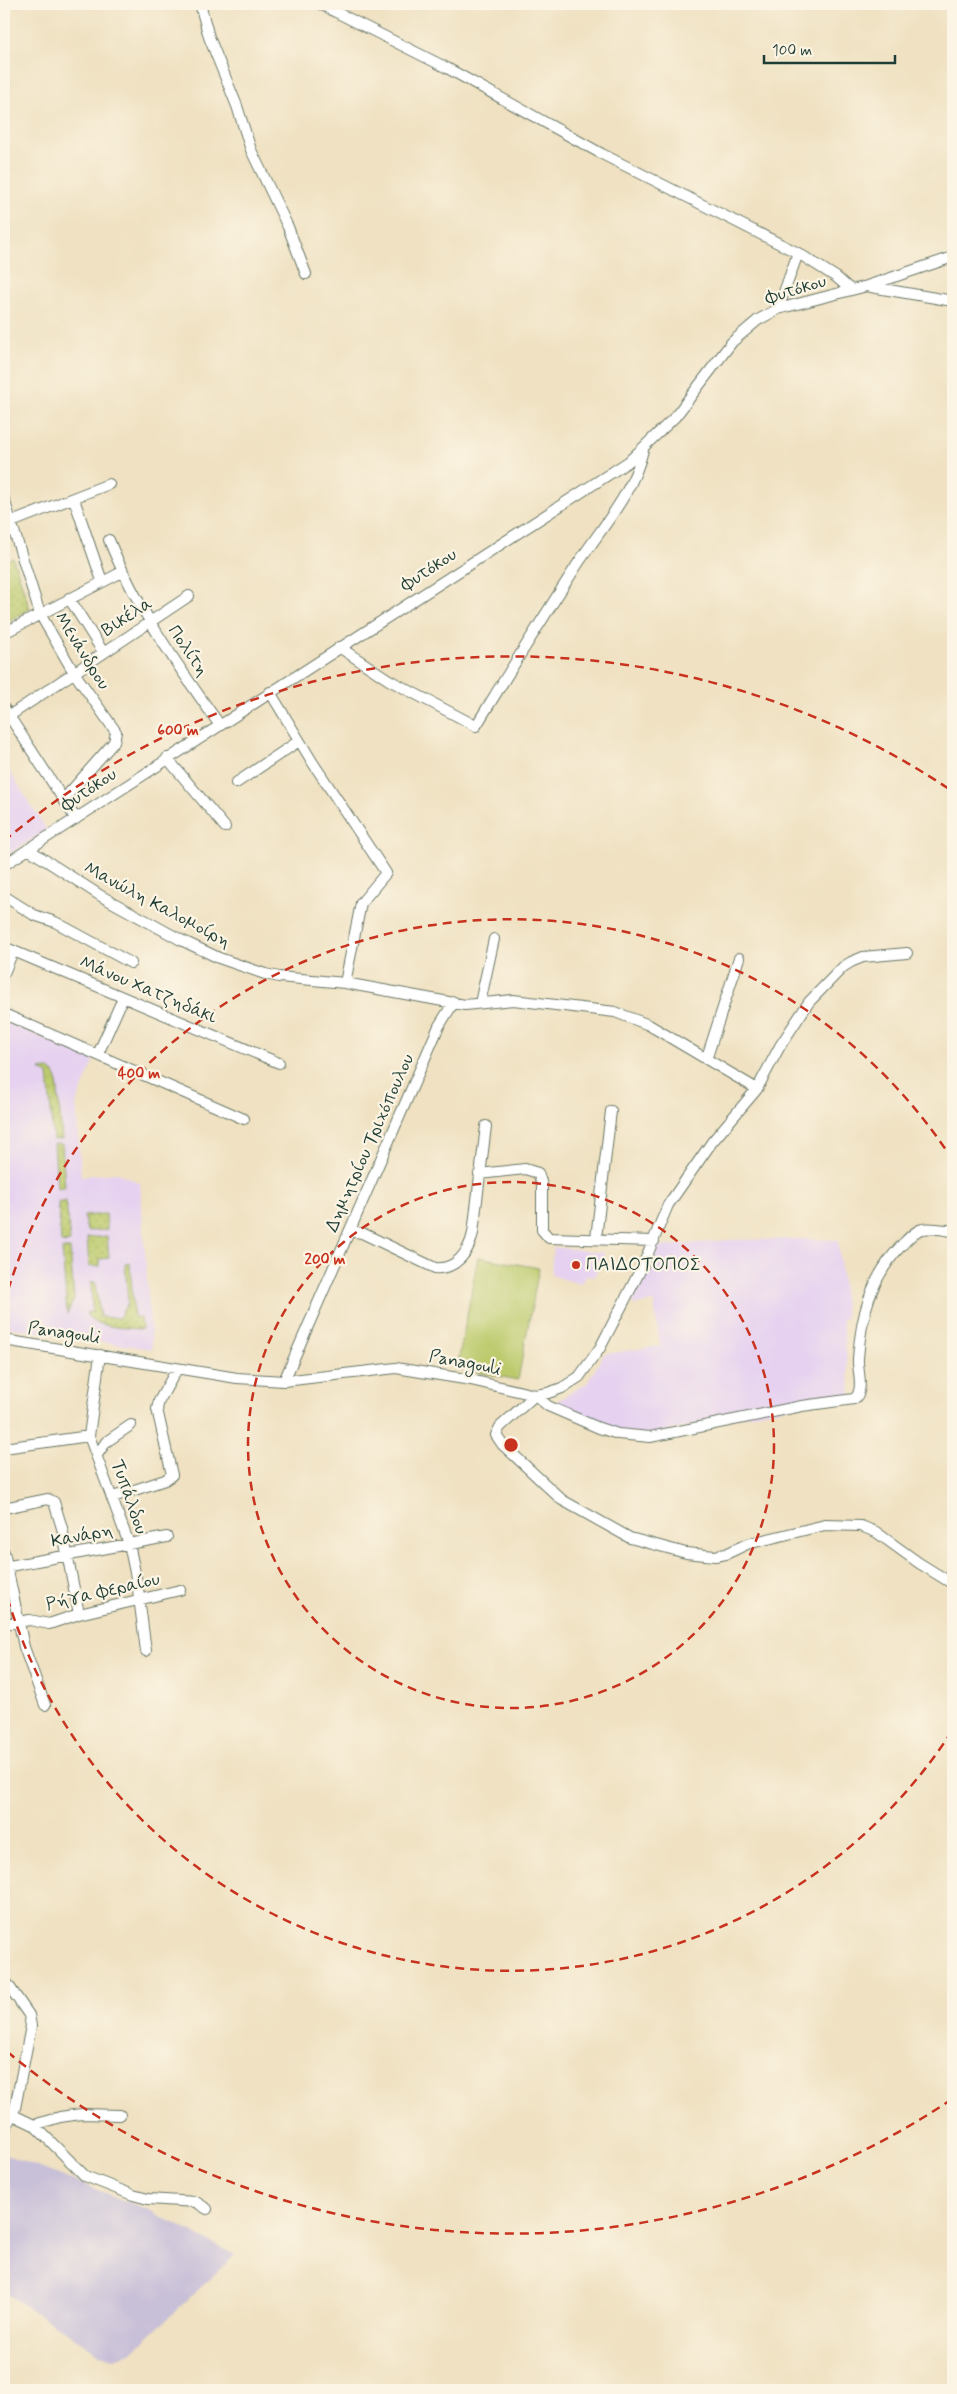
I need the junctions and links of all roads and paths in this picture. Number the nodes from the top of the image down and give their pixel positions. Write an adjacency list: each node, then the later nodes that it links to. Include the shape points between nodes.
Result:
1 (200, 4): 5 (street, via 251,150 288,227)
2 (320, 4): 3 (street, via 447,68 602,154)
3 (798, 253): 7 (street); 9 (street)
4 (953, 257): 6 (street, Φυτόκου)
5 (306, 274)
6 (867, 286): 7 (street, Φυτόκου); 8 (street)
7 (851, 290): 9 (street, Φυτόκου)
8 (953, 301)
9 (778, 309): 10 (street, Φυτόκου, via 739,334 675,417)
10 (643, 450): 23 (street, Φυτόκου, via 608,476); 23 (street, via 636,476 620,504 578,563 476,726 388,680)
11 (109, 484): 13 (street)
12 (4, 499): 14 (street, Μενάνδρου)
13 (74, 500): 14 (street); 17 (street)
14 (7, 524): 20 (street, Μενάνδρου)
15 (110, 540): 16 (street, Πολίτη)
16 (122, 572): 17 (street); 21 (street, Πολίτη)
17 (102, 581): 19 (street)
18 (189, 596): 21 (street, Βικέλα)
19 (69, 598): 20 (street); 24 (street)
20 (40, 614): 22 (street); 25 (street, Μενάνδρου)
21 (149, 622): 24 (street, Βικέλα); 28 (street, Πολίτη)
22 (4, 633)
23 (339, 647): 26 (street, Φυτόκου)
24 (103, 652): 25 (street, Βικέλα)
25 (73, 671): 27 (street, Βικέλα); 32 (street, Μενάνδρου, via 116,737)
26 (270, 692): 28 (street, Φυτόκου); 29 (street)
27 (6, 712): 32 (street)
28 (219, 724): 30 (street, Φυτόκου)
29 (299, 741): 31 (street); 44 (street, via 386,873 361,903)
30 (167, 758): 33 (street, Φυτόκου); 34 (street)
31 (236, 783)
32 (63, 800): 33 (street)
33 (76, 819): 35 (street, Φυτόκου)
34 (225, 827)
35 (28, 849): 36 (street, Φυτόκου); 44 (street, Μανώλη Καλομοίρη, via 101,896 208,953 280,977)
36 (4, 865)
37 (4, 896): 42 (street)
38 (494, 939): 47 (street)
39 (8, 949): 43 (street); 45 (street, Μάνου Χατζηδάκι)
40 (907, 953): 52 (street, Panagouli, via 863,957 843,967 809,1002)
41 (739, 958): 50 (street)
42 (131, 963)
43 (4, 973)
44 (345, 983): 46 (street, Μανώλη Καλομοίρη)
45 (123, 998): 49 (street); 51 (street, Μάνου Χατζηδάκι)
46 (454, 1002): 47 (street, Μανώλη Καλομοίρη); 57 (street, Δημητρίου Τριχόπουλου, via 439,1026)
47 (480, 1003): 50 (street, Μανώλη Καλομοίρη, via 513,1000 615,1012 649,1025)
48 (4, 1014): 49 (street)
49 (98, 1054): 54 (street)
50 (707, 1057): 52 (street, Μανώλη Καλομοίρη)
51 (279, 1064)
52 (757, 1089): 60 (street, Panagouli, via 677,1190)
53 (611, 1111): 59 (street)
54 (244, 1119)
55 (486, 1126): 56 (street)
56 (478, 1174): 57 (street, via 473,1233 468,1250 454,1263 435,1268 362,1233); 59 (street, via 521,1169 536,1171 542,1182 542,1230 545,1236)
57 (350, 1231): 64 (street, Δημητρίου Τριχόπουλου)
58 (953, 1231): 65 (street, via 923,1229 910,1236 892,1256 873,1286 860,1342 858,1392 854,1399 802,1406 650,1437 618,1434 599,1428 548,1406)
59 (596, 1238): 60 (street)
60 (654, 1241): 65 (street, Panagouli, via 600,1348 586,1369 562,1388)
61 (4, 1343): 62 (street, Panagouli)
62 (100, 1354): 63 (street, Panagouli); 67 (street)
63 (177, 1368): 64 (street, Panagouli, via 230,1377); 70 (street, via 157,1409 172,1475)
64 (284, 1381): 65 (street, Panagouli, via 396,1368)
65 (535, 1394): 77 (street, via 496,1435 562,1500 630,1538 686,1553 715,1556 747,1544 824,1525 862,1526)
66 (131, 1425): 69 (street, via 106,1442)
67 (89, 1436): 68 (street); 69 (street, Τυπάλδου)
68 (4, 1448)
69 (97, 1455): 70 (street, Τυπάλδου)
70 (113, 1497): 73 (street, Τυπάλδου)
71 (4, 1508): 75 (street, via 51,1500 56,1506)
72 (167, 1537): 73 (street, Κανάρη)
73 (129, 1544): 75 (street, Κανάρη); 79 (street, Τυπάλδου)
74 (4, 1552): 76 (street)
75 (68, 1556): 76 (street, Κανάρη); 80 (street)
76 (5, 1566): 81 (street)
77 (953, 1584)
78 (180, 1590): 79 (street, Ρήγα Φεραίου)
79 (140, 1599): 80 (street, Ρήγα Φεραίου); 83 (street, Τυπάλδου)
80 (79, 1614): 81 (street, Ρήγα Φεραίου, via 48,1625 36,1620)
81 (18, 1621): 82 (street, Ρήγα Φεραίου); 84 (street)
82 (4, 1624)
83 (146, 1651)
84 (44, 1705)
85 (4, 1979): 86 (street, via 29,2014 31,2026)
86 (13, 2115): 88 (street); 89 (street)
87 (120, 2115): 88 (street, via 81,2114)
88 (34, 2126): 90 (street, via 85,2176 133,2195 196,2202)
89 (4, 2131)
90 (207, 2209)

